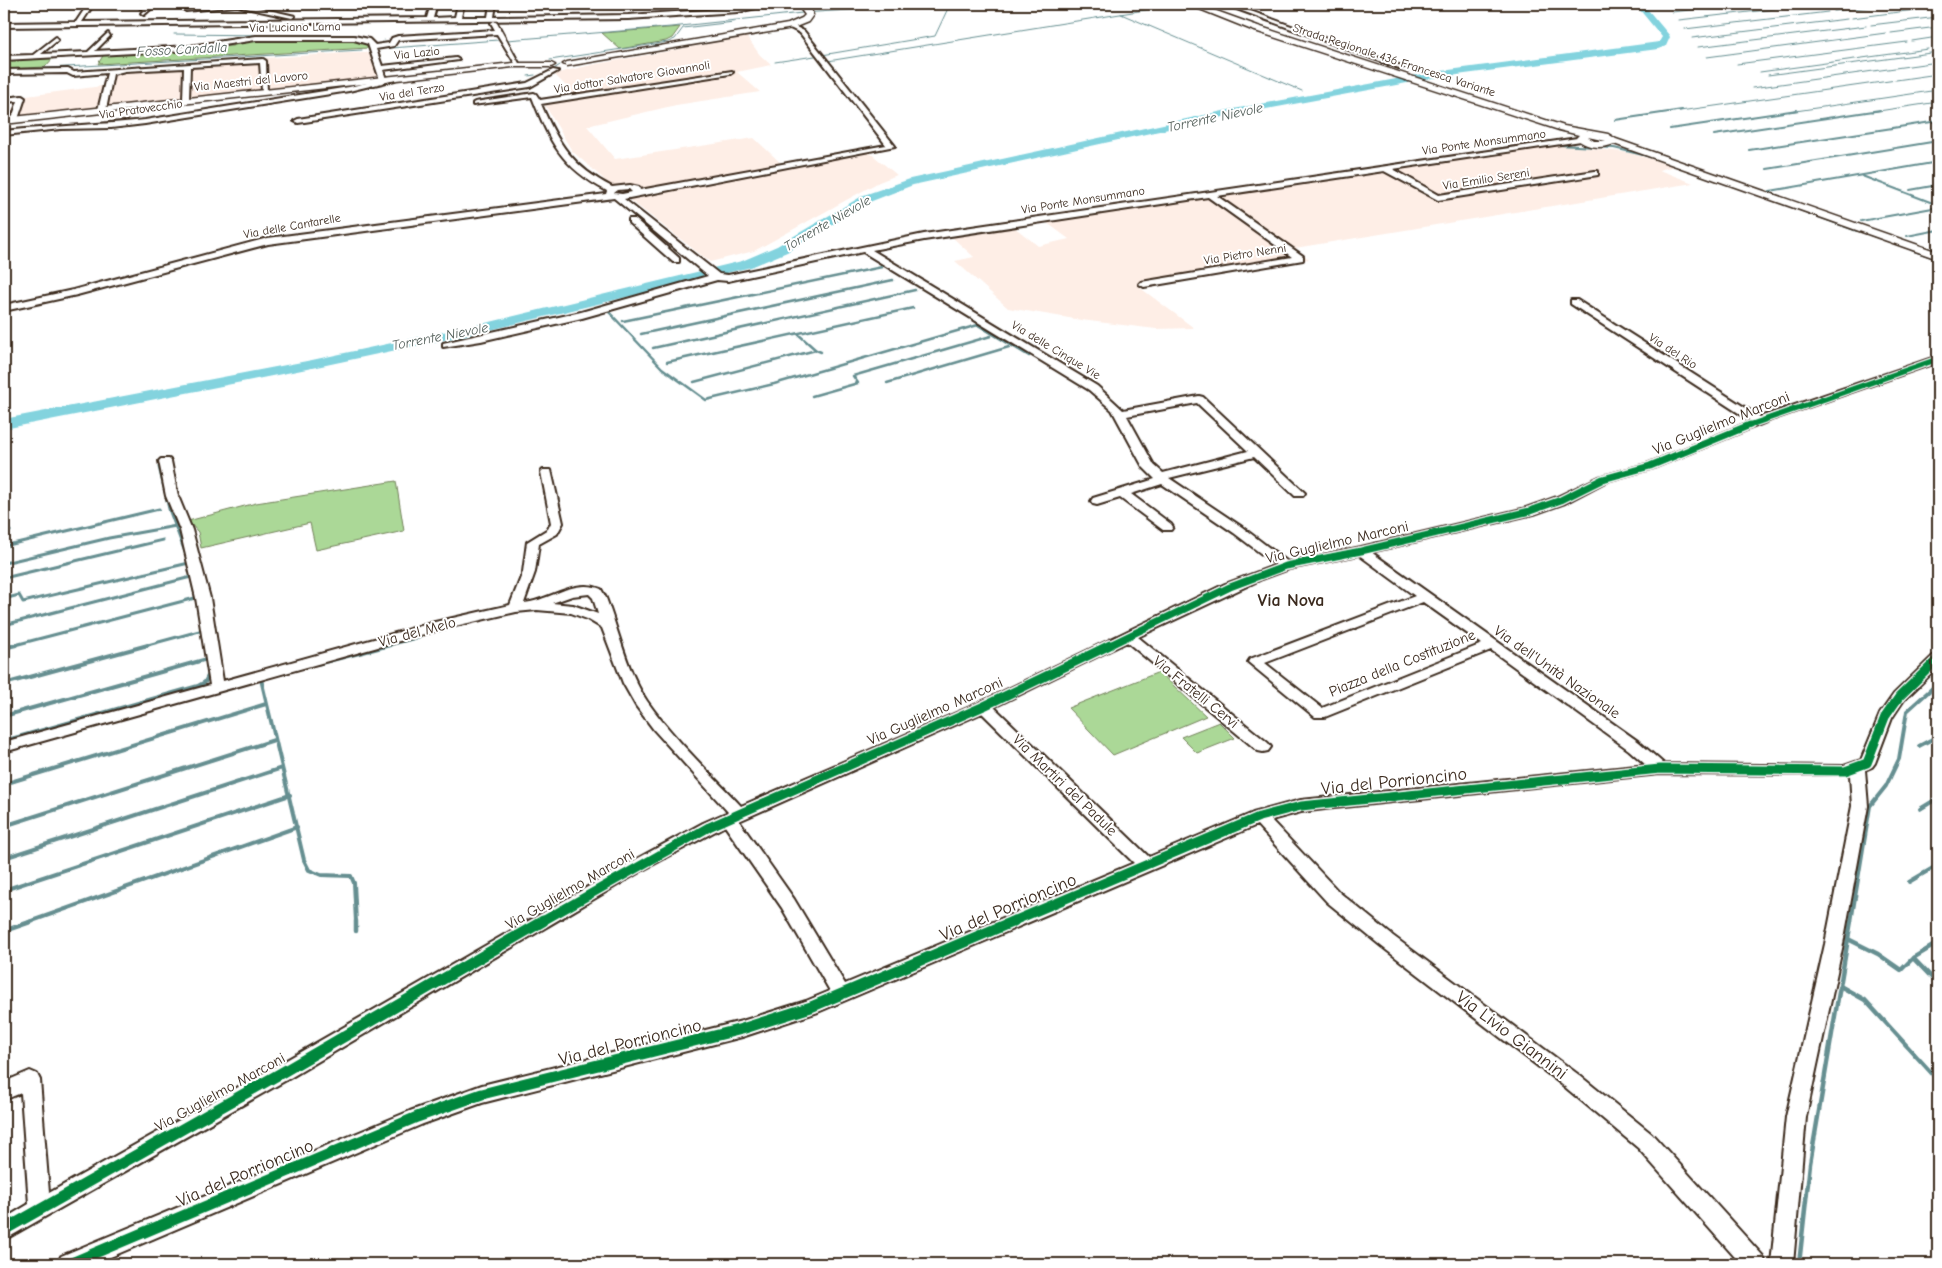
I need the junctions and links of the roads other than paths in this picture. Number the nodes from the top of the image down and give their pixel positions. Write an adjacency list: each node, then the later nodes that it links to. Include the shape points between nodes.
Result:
1 (91, 4): 2 (street); 18 (street)
2 (96, 4)
3 (146, 4): 15 (street, via 143,8 150,7)
4 (242, 4): 13 (street); 23 (street)
5 (326, 4): 14 (street)
6 (434, 4): 21 (street)
7 (461, 4): 22 (street)
8 (493, 4): 20 (street)
9 (771, 4): 19 (street, via 738,10)
10 (1191, 4): 42 (main road, Strada Regionale 436 Francesca Variante, via 1248,26)
11 (1226, 4): 42 (street)
12 (803, 5): 28 (main road, via 809,13 807,19)
13 (186, 9)
14 (326, 12)
15 (144, 13)
16 (159, 13): 25 (street)
17 (73, 15): 18 (street)
18 (83, 15): 26 (street)
19 (582, 17): 20 (street); 24 (street, via 589,24)
20 (491, 18): 22 (street); 29 (street)
21 (430, 19): 22 (street); 23 (street)
22 (458, 19)
23 (302, 21): 25 (street)
24 (648, 22)
25 (148, 24): 26 (street)
26 (77, 25): 27 (street)
27 (4, 26)
28 (790, 26): 41 (main road); 66 (street, via 802,32 891,146)
29 (499, 32): 32 (street, via 398,38 392,45); 37 (street)
30 (108, 35): 33 (street)
31 (56, 39): 34 (street)
32 (374, 49): 33 (street, Via Luciano Lama, via 369,41 354,38 260,38 195,48); 40 (street)
33 (90, 54): 34 (street, Via Luciano Lama)
34 (35, 56): 35 (street, Via Luciano Lama)
35 (4, 58)
36 (456, 60): 40 (street, Via Lazio)
37 (518, 64): 39 (main road); 41 (main road)
38 (187, 65): 43 (street); 49 (street, via 263,61); 52 (street)
39 (500, 66): 41 (main road); 46 (main road, Via Maestri del Lavoro)
40 (380, 68): 47 (street)
41 (549, 68): 48 (street, Via del Terzo)
42 (1399, 70): 59 (main road, Strada Regionale 436 Francesca Variante, via 1422,82)
43 (113, 71): 44 (street, via 73,74 70,69 28,74); 54 (street)
44 (4, 72)
45 (730, 72): 50 (street, Via dottor Salvatore Giovannoli)
46 (398, 77): 47 (main road, Via Maestri del Lavoro); 58 (street, Via Pratovecchio, via 349,89 144,122)
47 (383, 79): 49 (main road, Via Maestri del Lavoro)
48 (530, 84): 50 (street); 57 (street, Via del Terzo)
49 (265, 91): 52 (main road, Via Maestri del Lavoro)
50 (536, 99): 53 (street, Via dottor Salvatore Giovannoli); 61 (street)
51 (4, 100): 55 (street, via 22,98)
52 (186, 100): 54 (main road, Via Maestri del Lavoro)
53 (475, 104)
54 (102, 110): 55 (main road, Via Maestri del Lavoro)
55 (14, 119): 56 (main road, Via Maestri del Lavoro)
56 (4, 121)
57 (298, 121)
58 (4, 134)
59 (1585, 138): 62 (street, Via Ponte Monsummano); 73 (main road, via 1627,147 1688,167)
60 (575, 151): 61 (street)
61 (563, 154): 64 (street)
62 (1387, 169): 63 (street, Via Emilio Sereni, via 1438,198); 67 (street, Via Ponte Monsummano)
63 (1595, 173)
64 (597, 182): 65 (street); 68 (street)
65 (622, 187): 66 (street); 68 (street)
66 (633, 193): 68 (street); 69 (street)
67 (1209, 194): 70 (street, Via Ponte Monsummano); 77 (street, Via Pietro Nenni, via 1300,258)
68 (611, 195): 69 (street); 69 (street); 79 (street, Via delle Cantarelle, via 268,240 74,293)
69 (625, 207): 75 (street); 76 (street)
70 (885, 245): 71 (street, Via Ponte Monsummano); 74 (street, via 876,253)
71 (864, 249): 72 (street, Via Ponte Monsummano); 74 (street, Via delle Cinque Vie)
72 (844, 254): 74 (street, Via delle Cinque Vie); 76 (street, Via Ponte Monsummano, via 743,276)
73 (1938, 256)
74 (878, 259): 82 (street, Via delle Cinque Vie, via 1076,377 1106,398)
75 (676, 260)
76 (714, 276): 80 (street, Via Ponte Monsummano, via 622,306)
77 (1144, 284)
78 (1574, 302): 83 (street, Via del Rio)
79 (4, 308)
80 (447, 345)
81 (1938, 359): 83 (street, Via Guglielmo Marconi)
82 (1120, 414): 84 (street, via 1199,399); 87 (street, Via delle Cinque Vie, via 1149,467)
83 (1759, 421): 92 (street, Via Guglielmo Marconi, via 1650,466 1603,479 1530,511)
84 (1256, 453): 87 (street); 89 (street)
85 (165, 461): 101 (street, via 172,496 186,530 203,598)
86 (547, 472): 96 (street, via 556,523 553,531 533,542 529,572)
87 (1162, 478): 88 (street); 93 (street, Via delle Cinque Vie)
88 (1122, 492): 90 (street); 91 (street)
89 (1298, 493)
90 (1097, 501)
91 (1168, 527)
92 (1361, 551): 93 (street, Via Guglielmo Marconi); 94 (street, Via dell'Unità Nazionale)
93 (1286, 566): 98 (street, Via Guglielmo Marconi, via 1230,587)
94 (1423, 596): 99 (street, Via dell'Unità Nazionale); 99 (street, Piazza della Costituzione, via 1255,662 1320,714)
95 (537, 606): 96 (street, Via del Melo); 97 (street, Via del Melo, via 573,609); 97 (street, via 552,598 590,590 598,594)
96 (516, 608): 101 (street, Via del Melo, via 440,625)
97 (608, 626): 107 (street, via 630,683 641,702)
98 (1129, 637): 102 (street, Via Guglielmo Marconi); 104 (street, Via Fratelli Cervi)
99 (1491, 645): 105 (street, Via dell'Unità Nazionale)
100 (1938, 659): 106 (street, via 1899,697 1885,717 1867,763)
101 (217, 686): 103 (street, Via del Melo)
102 (984, 706): 107 (street, Via Guglielmo Marconi); 109 (street, Via Martiri del Padule)
103 (4, 747)
104 (1263, 747)
105 (1660, 768): 106 (street, Via del Porrioncino, via 1845,771); 108 (street, Via del Porrioncino, via 1325,803)
106 (1857, 768): 116 (street, via 1860,806 1796,1117)
107 (733, 815): 110 (street, via 814,943); 112 (street, Via Guglielmo Marconi, via 637,866 283,1072)
108 (1259, 817): 109 (street, Via del Porrioncino); 115 (street, Via Livio Giannini, via 1333,897 1572,1080 1644,1142)
109 (1146, 864): 110 (street, Via del Porrioncino)
110 (841, 994): 114 (street, Via del Porrioncino, via 742,1029 482,1094 417,1117)
111 (4, 1091): 112 (street, via 30,1080)
112 (40, 1208): 113 (street, Via Guglielmo Marconi)
113 (4, 1230)
114 (69, 1264)
115 (1755, 1264)
116 (1782, 1264)

